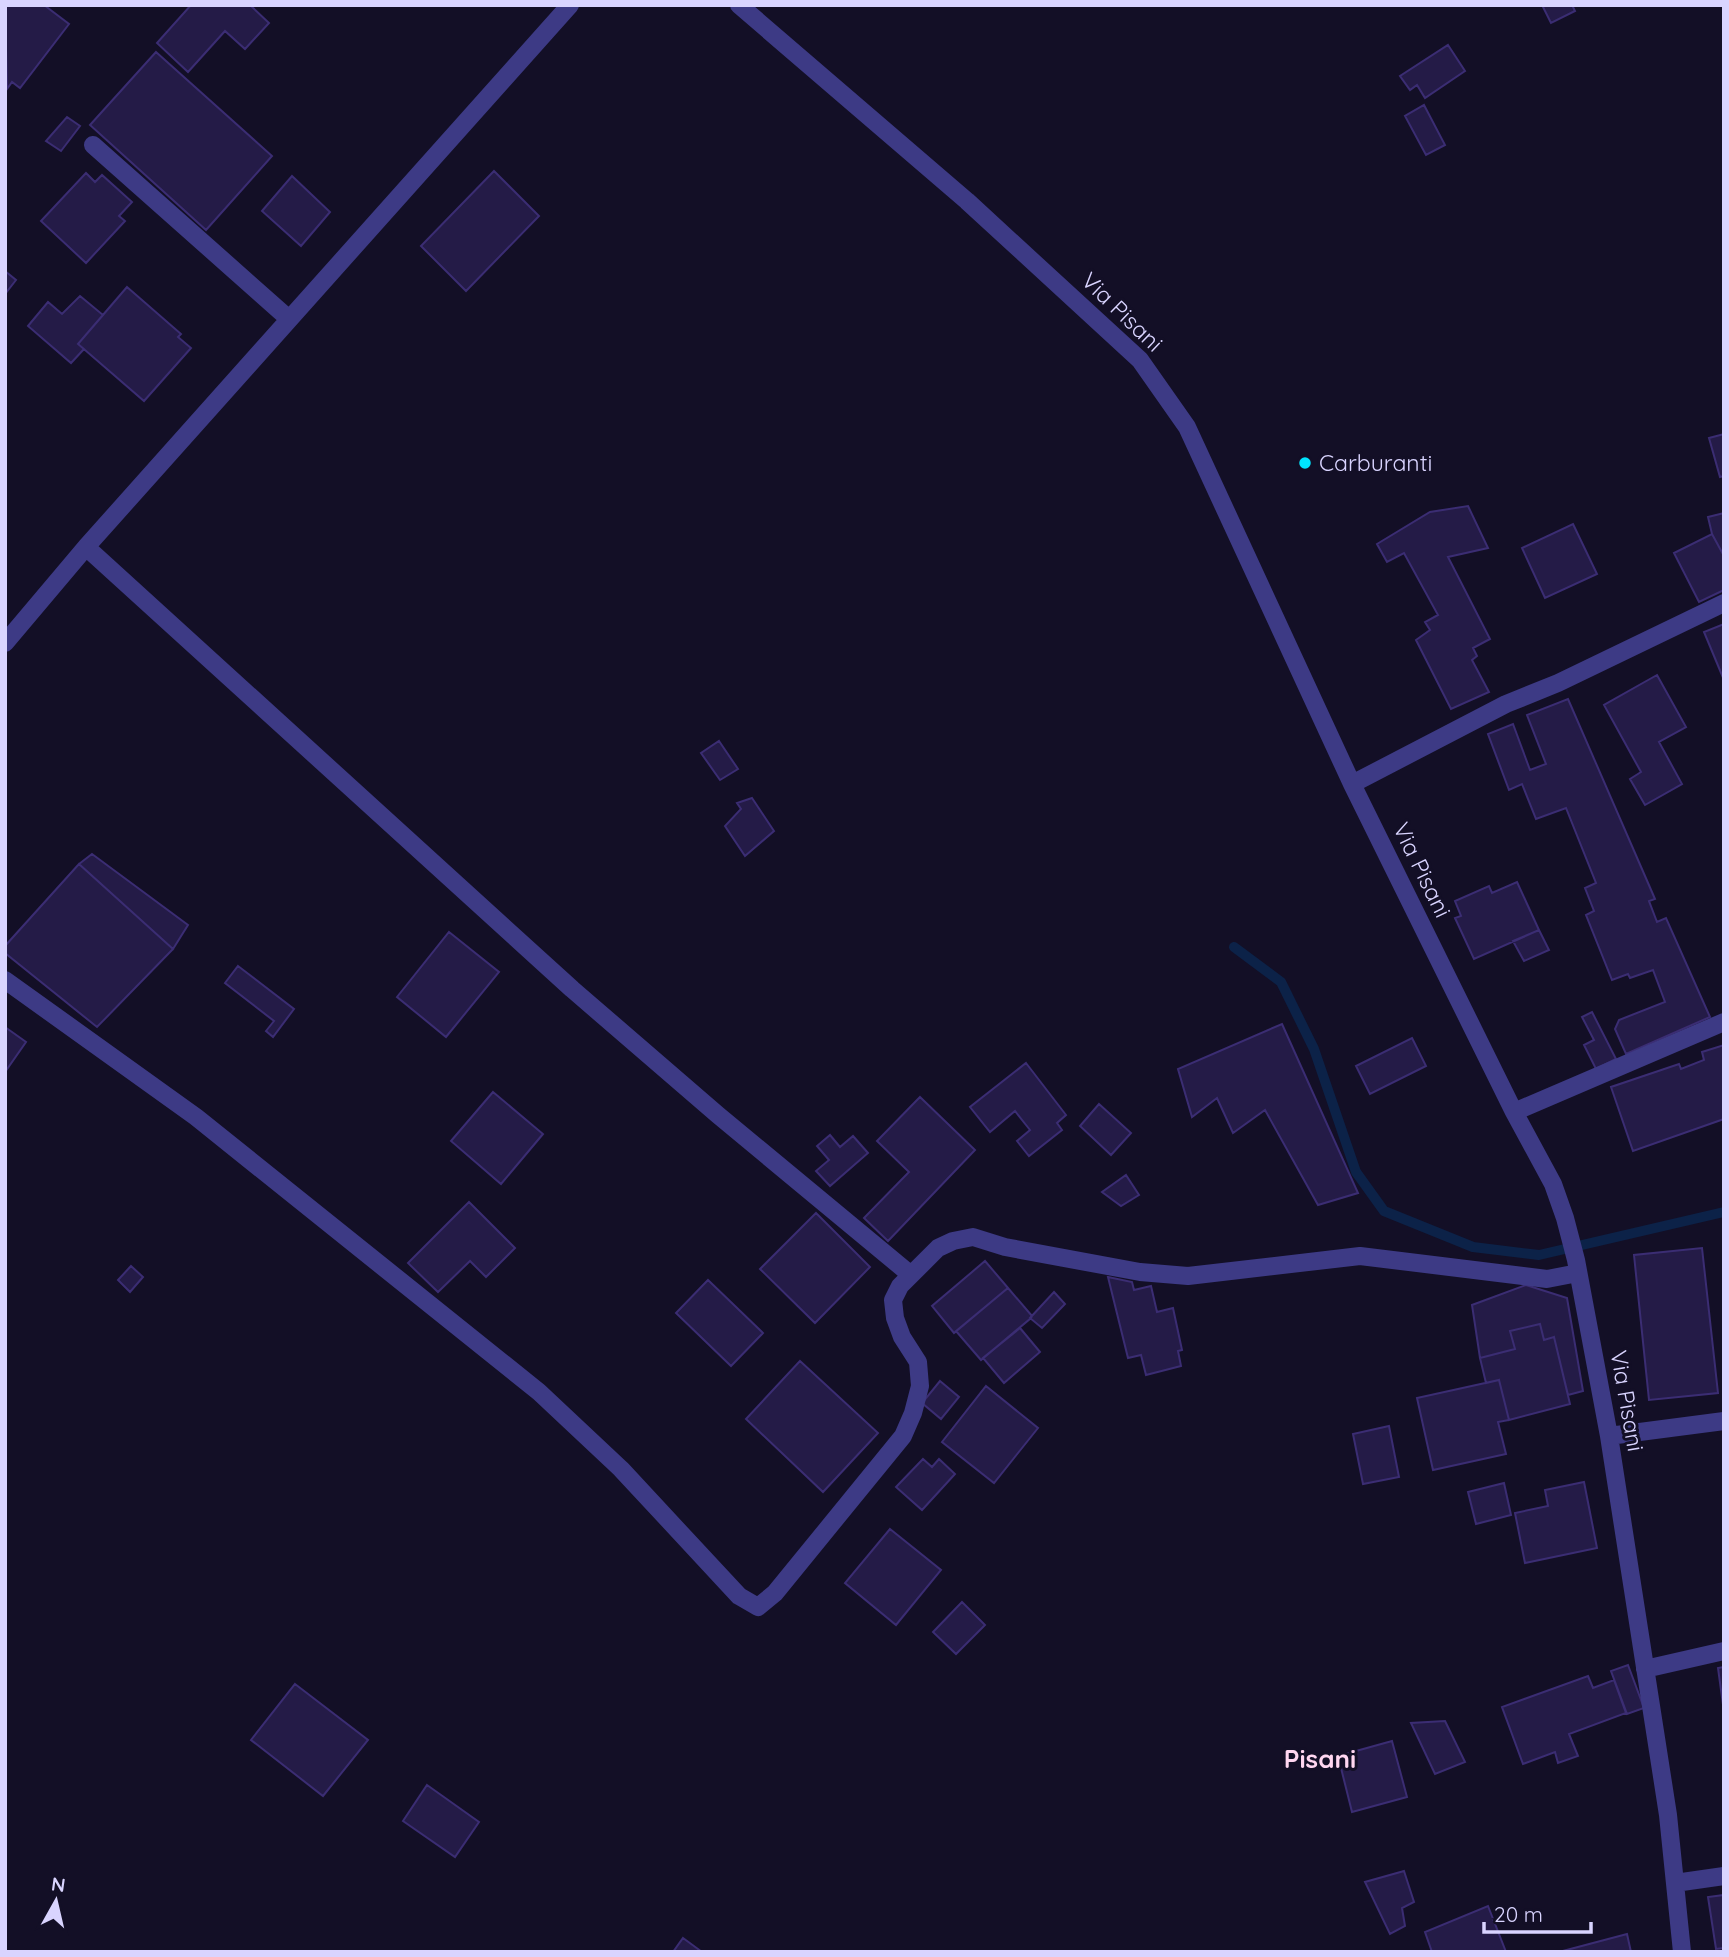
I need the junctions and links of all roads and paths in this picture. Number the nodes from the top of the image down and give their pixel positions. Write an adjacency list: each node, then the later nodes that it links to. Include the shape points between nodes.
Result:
1 (570, 5): 4 (street)
2 (739, 5): 8 (street, Via Pisani, via 967,201 1140,360 1187,427)
3 (93, 145): 4 (street)
4 (289, 319): 5 (street)
5 (86, 547): 7 (street); 13 (street, via 572,989)
6 (1724, 603): 8 (street, via 1506,704)
7 (5, 643)
8 (1352, 784): 11 (street, Via Pisani)
9 (5, 980): 13 (street, via 196,1117 539,1392 621,1469 738,1596 758,1607 775,1593 903,1436 914,1413 920,1386 918,1362 902,1337 893,1300)
10 (1724, 1022): 11 (street)
11 (1514, 1112): 12 (street, Via Pisani, via 1553,1184)
12 (1577, 1266): 13 (street, via 1547,1279 1360,1256 1188,1276 1140,1272 973,1237 938,1248); 15 (street, Via Pisani)
13 (911, 1275)
14 (1724, 1421): 15 (street)
15 (1609, 1436): 17 (street, Via Pisani)
16 (1724, 1651): 17 (street)
17 (1645, 1669): 19 (street, Via Pisani)
18 (1724, 1876): 19 (street)
19 (1675, 1883): 20 (street, Via Pisani)
20 (1682, 1952)

